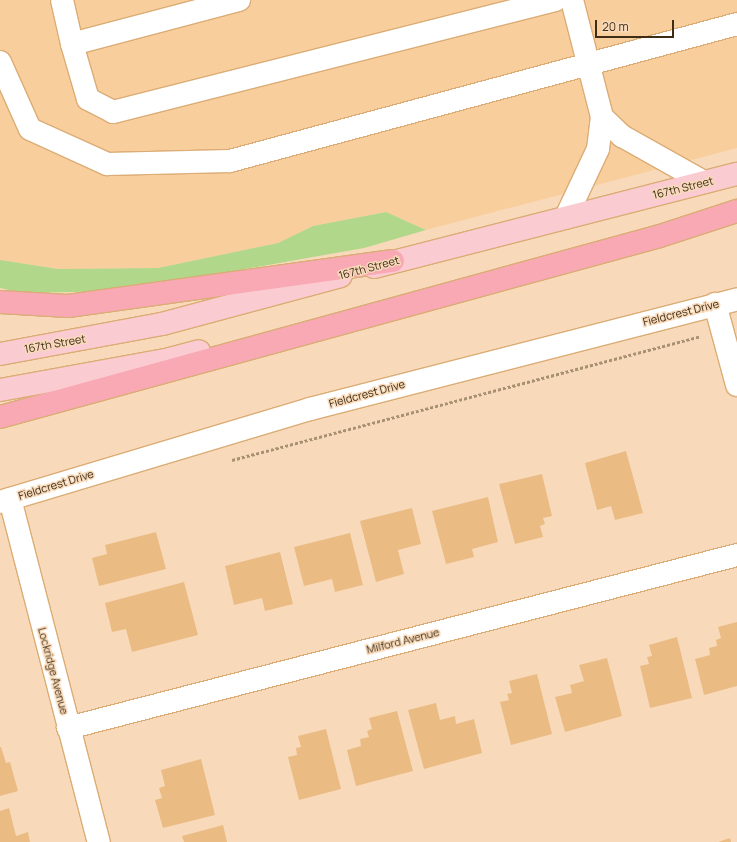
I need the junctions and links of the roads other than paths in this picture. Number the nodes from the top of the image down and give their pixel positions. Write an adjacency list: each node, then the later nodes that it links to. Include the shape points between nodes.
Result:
1 (62, 0): 6 (street)
2 (239, 0): 6 (street)
3 (555, 0): 6 (street, via 113,112 88,99)
4 (572, 0): 8 (street)
5 (737, 24): 8 (street)
6 (72, 44)
7 (0, 62): 8 (street, via 30,129 107,164 230,160)
8 (588, 64): 9 (street)
9 (602, 117): 11 (street, via 622,136); 13 (street, via 598,149)
10 (737, 174): 11 (main road, 167th Street)
11 (704, 182): 13 (main road, 167th Street)
12 (737, 210): 20 (main road, via 170,359); 21 (highway, via 660,236)
13 (566, 217): 14 (main road, 167th Street)
14 (393, 261): 16 (highway, via 68,306); 18 (main road, 167th Street, via 162,324)
15 (737, 299): 17 (street, Fieldcrest Drive)
16 (0, 302)
17 (715, 304): 19 (street); 22 (street, Fieldcrest Drive, via 310,409)
18 (0, 354)
19 (737, 385)
20 (0, 390)
21 (0, 417)
22 (5, 500): 24 (street, Lockridge Avenue)
23 (737, 555): 24 (street, Milford Avenue)
24 (68, 728): 25 (street, Lockridge Avenue)
25 (99, 842)

